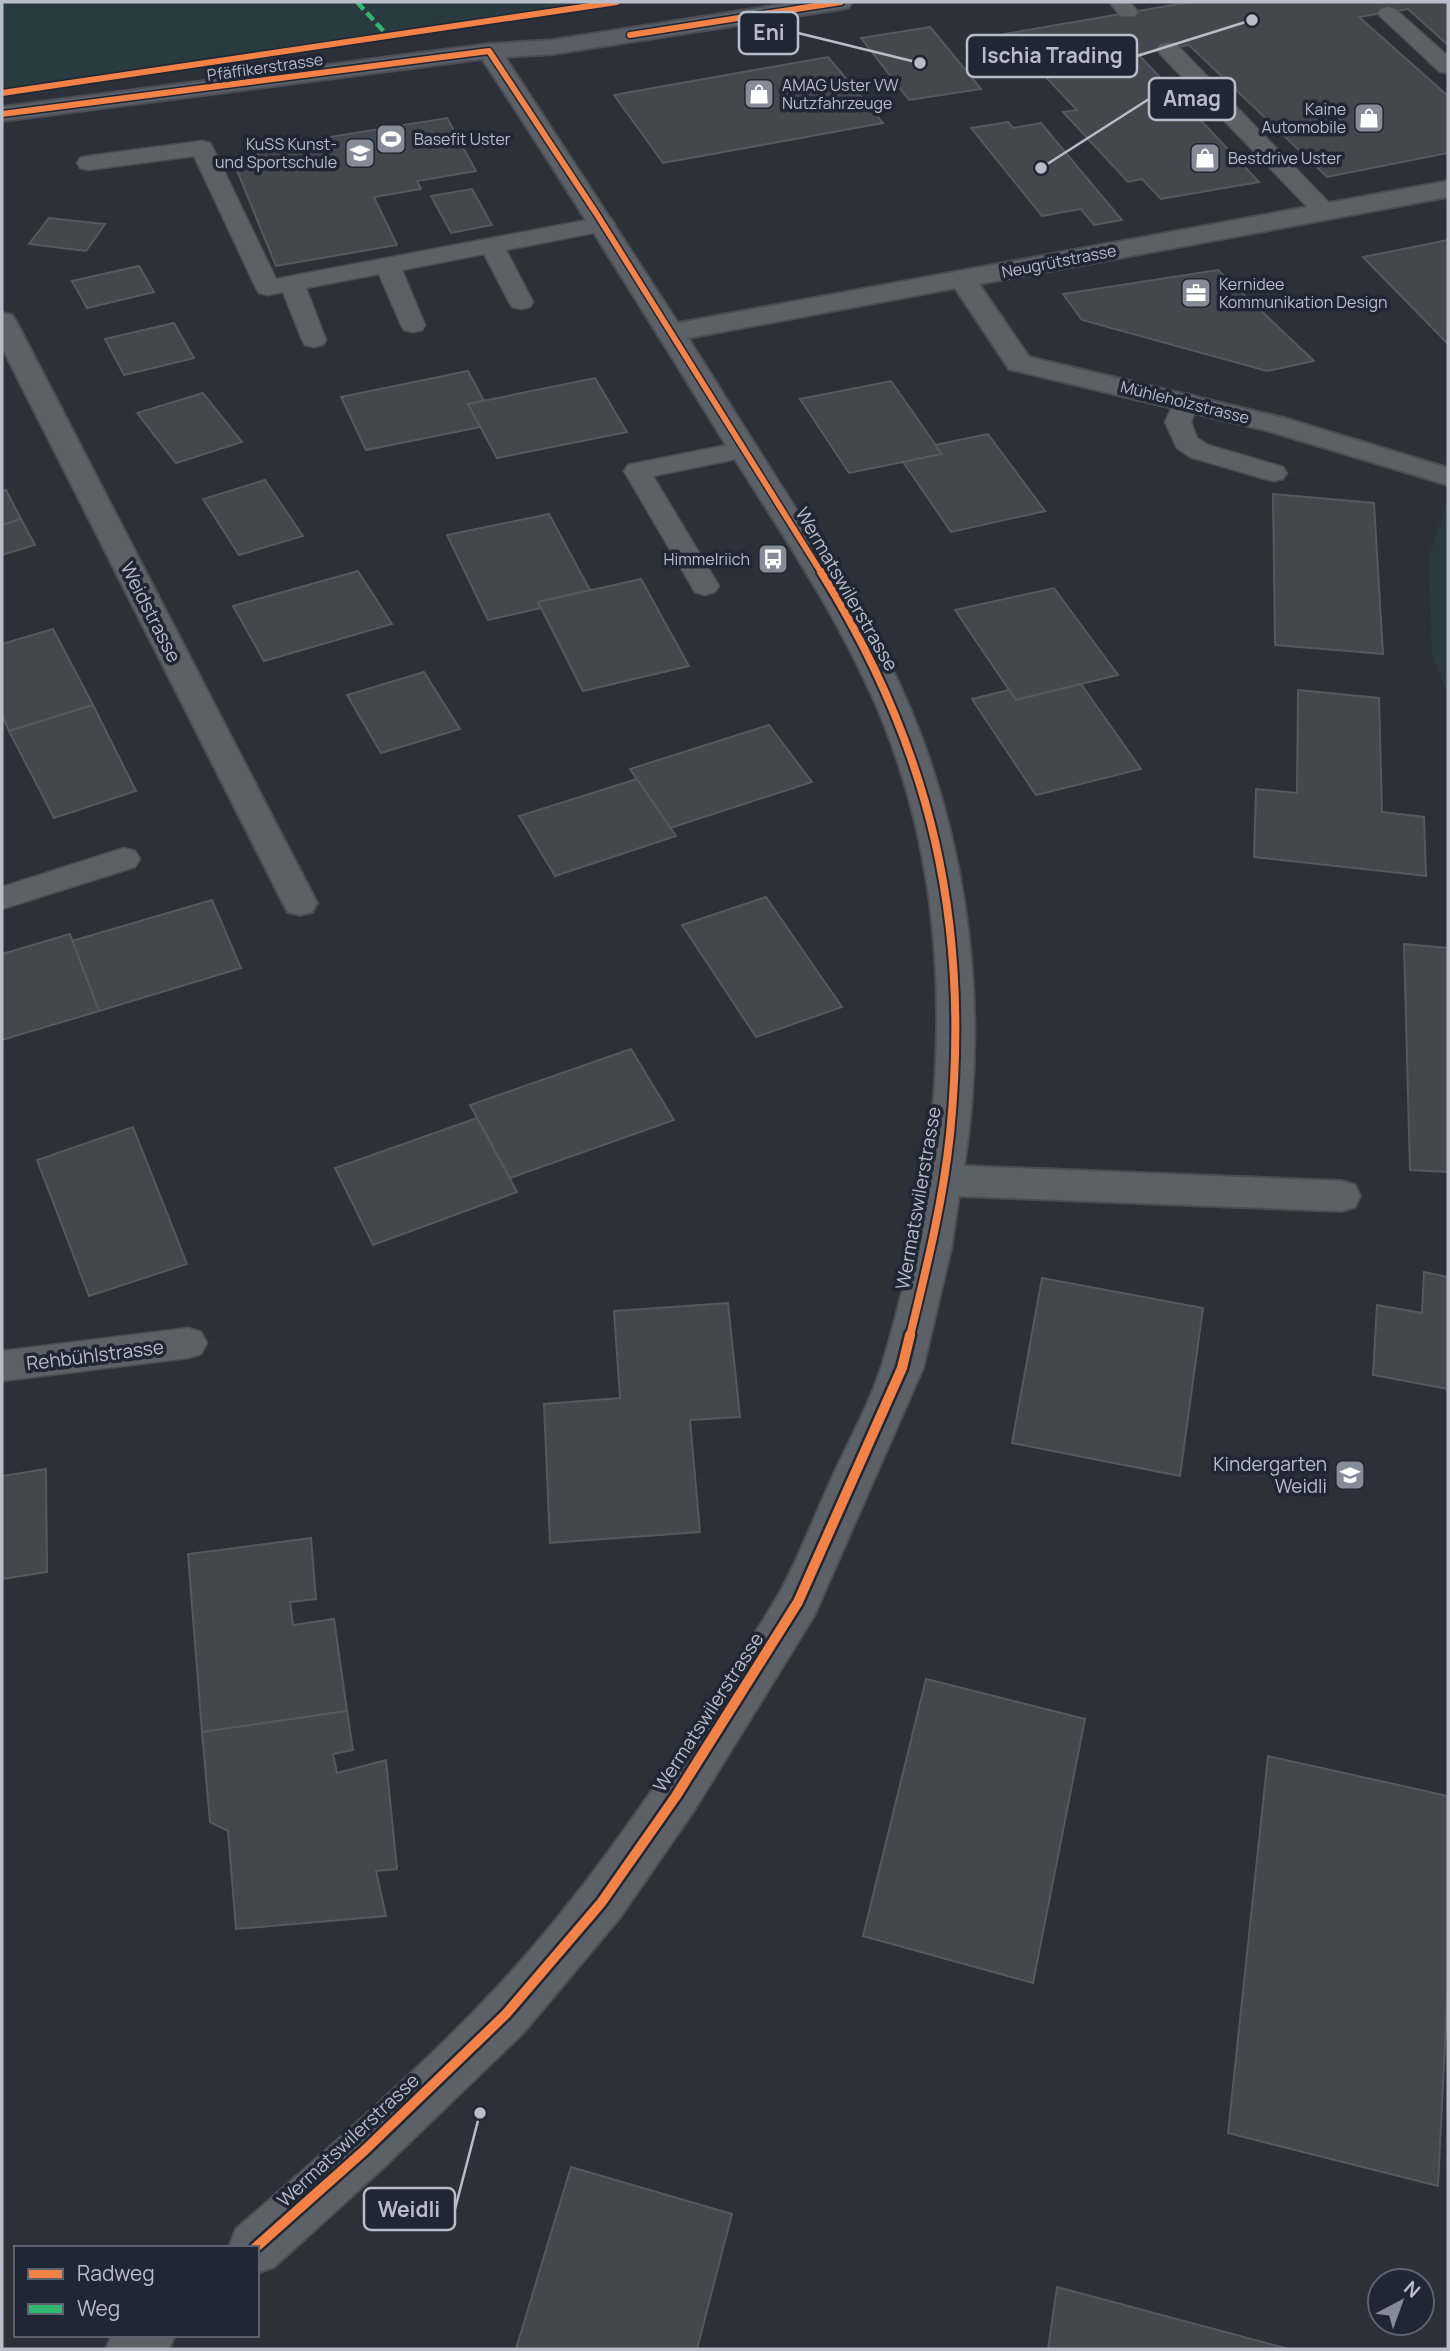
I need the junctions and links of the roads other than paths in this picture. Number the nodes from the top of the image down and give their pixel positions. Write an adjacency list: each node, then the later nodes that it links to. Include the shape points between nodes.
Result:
1 (731, 2): 5 (main road, Pfäffikerstrasse, via 547,34)
2 (841, 2): 5 (main road, Pfäffikerstrasse, via 553,47)
3 (1388, 13): 6 (lane)
4 (1168, 49): 10 (lane)
5 (489, 51): 7 (main road, Pfäffikerstrasse); 11 (street, Wermatswilerstrasse)
6 (1448, 67)
7 (2, 114)
8 (88, 163): 15 (lane, via 202,148 268,288)
9 (1448, 189): 10 (street, Neugrütstrasse)
10 (1325, 212): 14 (street, Neugrütstrasse)
11 (603, 224): 12 (lane); 19 (street, Wermatswilerstrasse)
12 (492, 246): 13 (lane); 16 (lane)
13 (388, 266): 15 (lane); 18 (lane)
14 (962, 279): 19 (street, Neugrütstrasse); 21 (street, Mühleholzstrasse, via 1019,363)
15 (292, 284): 20 (lane)
16 (522, 302)
17 (2, 321): 28 (street, Weidstrasse)
18 (413, 325)
19 (669, 333): 22 (street, Wermatswilerstrasse)
20 (314, 340)
21 (1186, 401): 23 (lane, via 1178,422 1186,442 1199,451); 24 (street, Mühleholzstrasse)
22 (742, 450): 25 (lane, via 637,471); 29 (street, Wermatswilerstrasse, via 870,656 902,728 928,806 946,894 957,1014)
23 (1274, 473)
24 (1447, 477)
25 (705, 586)
26 (124, 859): 27 (lane)
27 (2, 898)
28 (300, 903)
29 (943, 1180): 30 (street, Wermatswilerstrasse); 33 (street, Wermatswilerstrasse, via 902,1368 798,1602 742,1694 601,1903 506,2014)
30 (1341, 1196)
31 (188, 1343): 32 (lane, Rehbühlstrasse)
32 (2, 1366)
33 (257, 2246)
34 (146, 2337): 35 (street)
35 (133, 2349)

